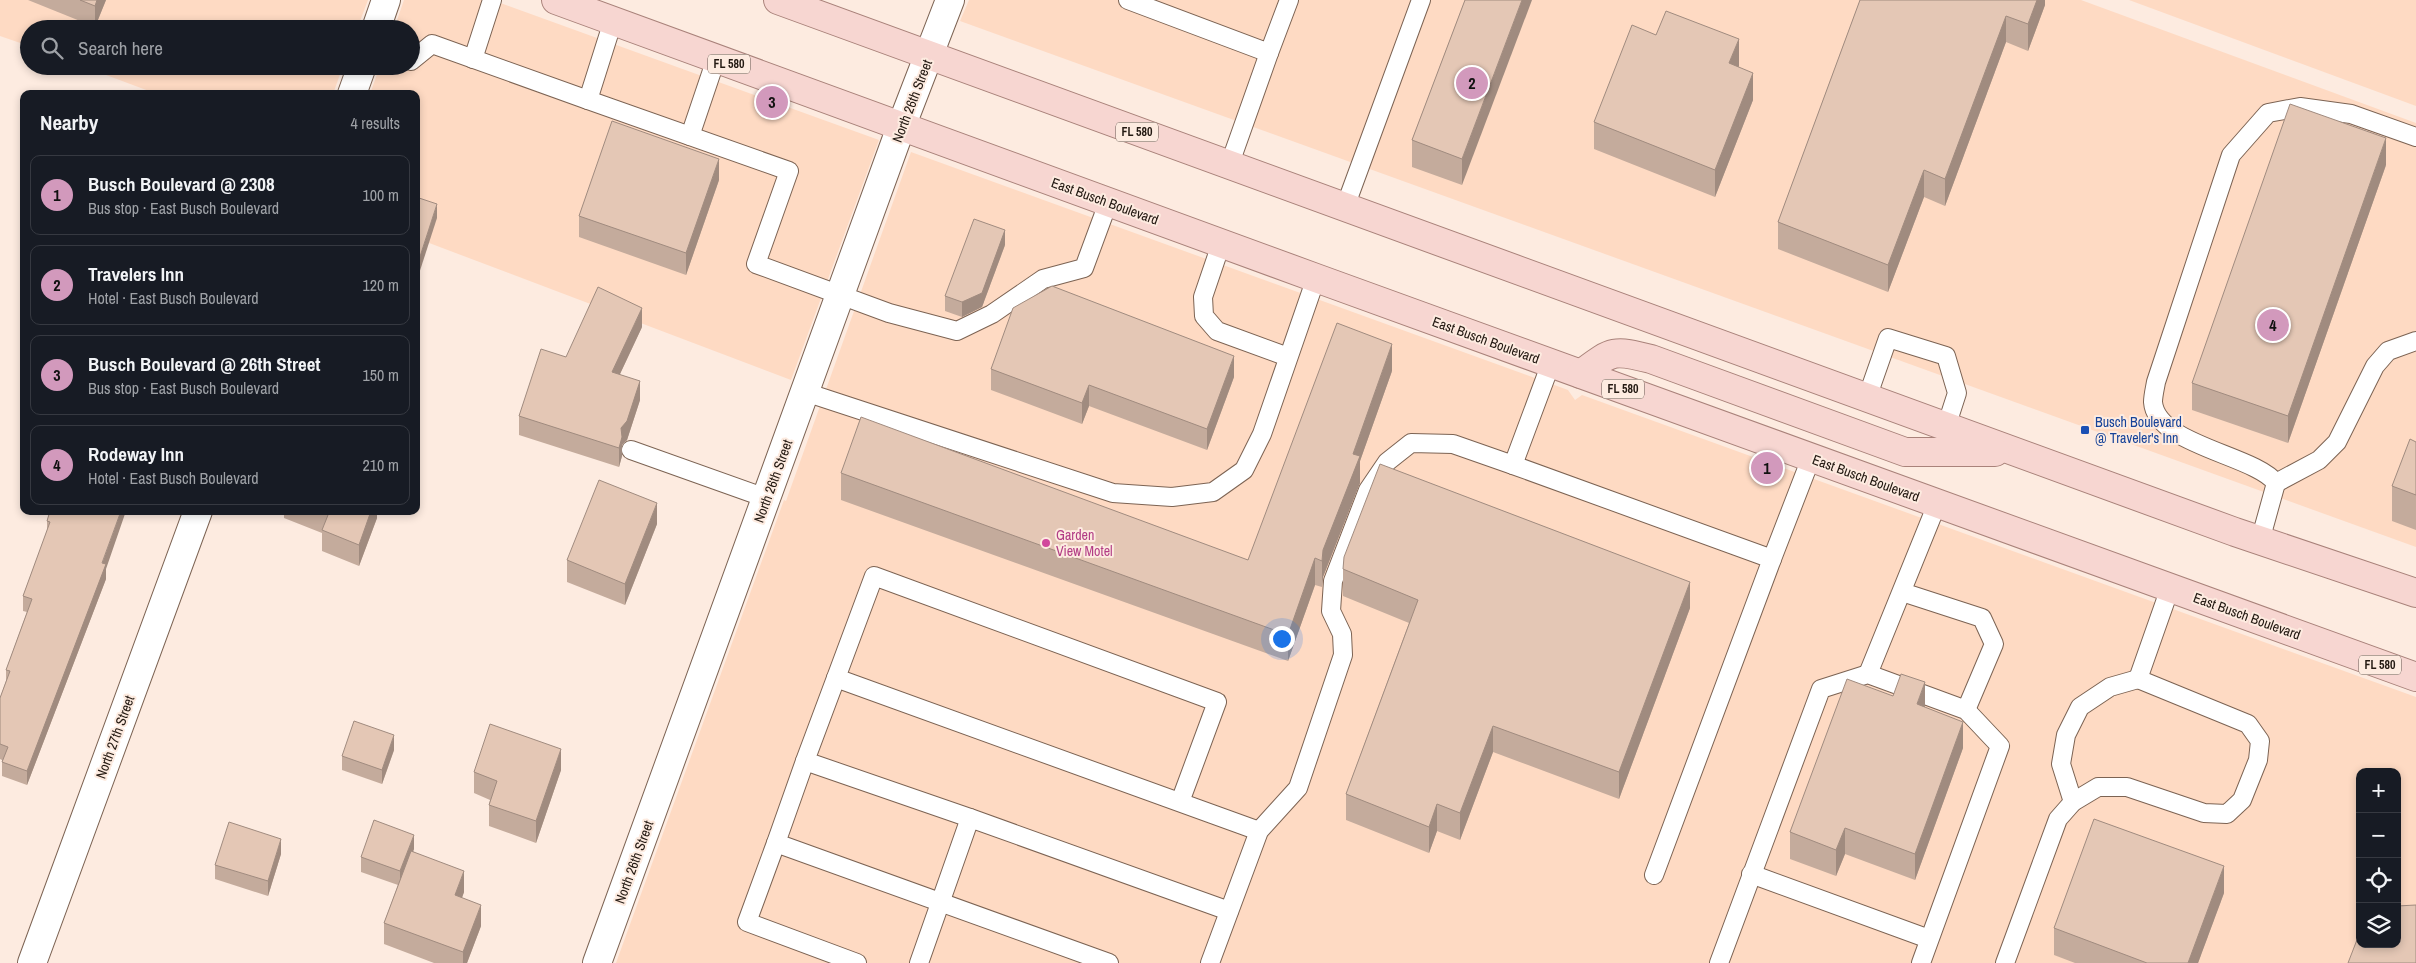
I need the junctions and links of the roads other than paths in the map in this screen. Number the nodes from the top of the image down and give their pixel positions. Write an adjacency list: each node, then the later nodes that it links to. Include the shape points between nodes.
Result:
1 (386, 0): 9 (street)
2 (492, 0): 14 (lane)
3 (556, 0): 10 (main road, East Busch Boulevard / FL 580)
4 (778, 0): 13 (main road, FL 580)
5 (950, 0): 13 (street, North 26th Street)
6 (1128, 0): 11 (lane)
7 (1289, 0): 11 (lane)
8 (1421, 0): 24 (lane)
9 (379, 20)
10 (613, 21): 15 (main road, East Busch Boulevard / FL 580); 18 (lane)
11 (1269, 53): 22 (lane)
12 (420, 54): 14 (lane, via 432,44)
13 (929, 56): 19 (street, North 26th Street); 22 (main road, FL 580)
14 (473, 59): 18 (lane)
15 (716, 59): 19 (main road, East Busch Boulevard / FL 580); 20 (lane)
16 (359, 75): 17 (street)
17 (353, 90)
18 (588, 100): 20 (lane)
19 (902, 127): 23 (main road, East Busch Boulevard / FL 580); 27 (street, North 26th Street)
20 (690, 136): 27 (lane, via 789,171 756,264)
21 (2416, 137): 39 (lane, via 2351,114 2300,107 2268,113 2231,155 2156,382 2153,402 2157,414 2172,429 2270,475)
22 (1230, 166): 24 (main road, FL 580)
23 (1108, 203): 25 (main road, East Busch Boulevard / FL 580); 27 (lane, via 1084,268 1043,279 992,314 957,331 889,313)
24 (1345, 208): 33 (main road, FL 580)
25 (1221, 244): 26 (main road, East Busch Boulevard / FL 580); 29 (lane, via 1203,297 1204,316 1217,331)
26 (1316, 278): 29 (lane); 30 (main road, East Busch Boulevard / FL 580)
27 (840, 295): 32 (street, North 26th Street)
28 (2416, 341): 39 (lane, via 2388,351 2375,366 2337,442 2319,460)
29 (1288, 357): 32 (lane, via 1262,434 1244,470 1214,492 1172,497 1113,493)
30 (1551, 363): 31 (main road, East Busch Boulevard / FL 580); 38 (lane)
31 (1581, 374): 36 (main road, via 1608,354 1627,353 1905,452); 37 (main road, East Busch Boulevard / FL 580)
32 (805, 392): 40 (street, North 26th Street)
33 (1867, 398): 34 (main road, FL 580); 34 (lane, via 1888,338 1946,356 1957,393)
34 (1946, 427): 36 (main road, FL 580)
35 (631, 450): 40 (lane)
36 (2014, 452): 43 (main road, FL 580)
37 (1811, 458): 41 (main road, East Busch Boulevard / FL 580); 44 (lane)
38 (1513, 464): 44 (lane); 57 (lane, via 1453,444 1411,444 1387,462 1368,490 1333,581 1331,611 1342,634 1343,655 1298,788)
39 (2276, 483): 43 (lane)
40 (766, 498): 65 (street, North 26th Street)
41 (1937, 504): 45 (main road, East Busch Boulevard / FL 580); 46 (lane)
42 (197, 515): 64 (street, North 27th Street)
43 (2260, 541): 47 (main road, FL 580)
44 (1772, 559): 60 (lane)
45 (2170, 588): 49 (main road, East Busch Boulevard / FL 580); 51 (lane)
46 (1902, 592): 48 (lane); 52 (lane, via 1982,618 1994,644)
47 (2416, 592)
48 (1868, 674): 52 (lane); 59 (lane, via 1821,688)
49 (2416, 676)
50 (836, 678): 53 (lane); 54 (lane); 54 (lane, via 874,576 1217,702)
51 (2138, 679): 55 (lane, via 2110,687 2080,707 2066,735 2061,764); 55 (lane, via 2248,724 2260,741 2258,760 2242,800 2227,814 2204,813 2127,787 2098,787)
52 (1966, 710): 63 (lane, via 2000,746)
53 (805, 760): 56 (lane); 58 (lane)
54 (1180, 802): 57 (lane)
55 (2073, 802): 72 (lane, via 2058,819)
56 (970, 818): 61 (lane); 62 (lane)
57 (1259, 831): 62 (lane)
58 (776, 843): 61 (lane); 66 (lane, via 748,922)
59 (1751, 874): 63 (lane); 70 (lane)
60 (1654, 875)
61 (940, 902): 67 (lane); 68 (lane)
62 (1229, 911): 69 (lane)
63 (1930, 939): 71 (lane)
64 (32, 963)
65 (597, 963)
66 (857, 963)
67 (919, 963)
68 (1109, 963)
69 (1210, 963)
70 (1719, 963)
71 (1920, 963)
72 (2005, 963)

